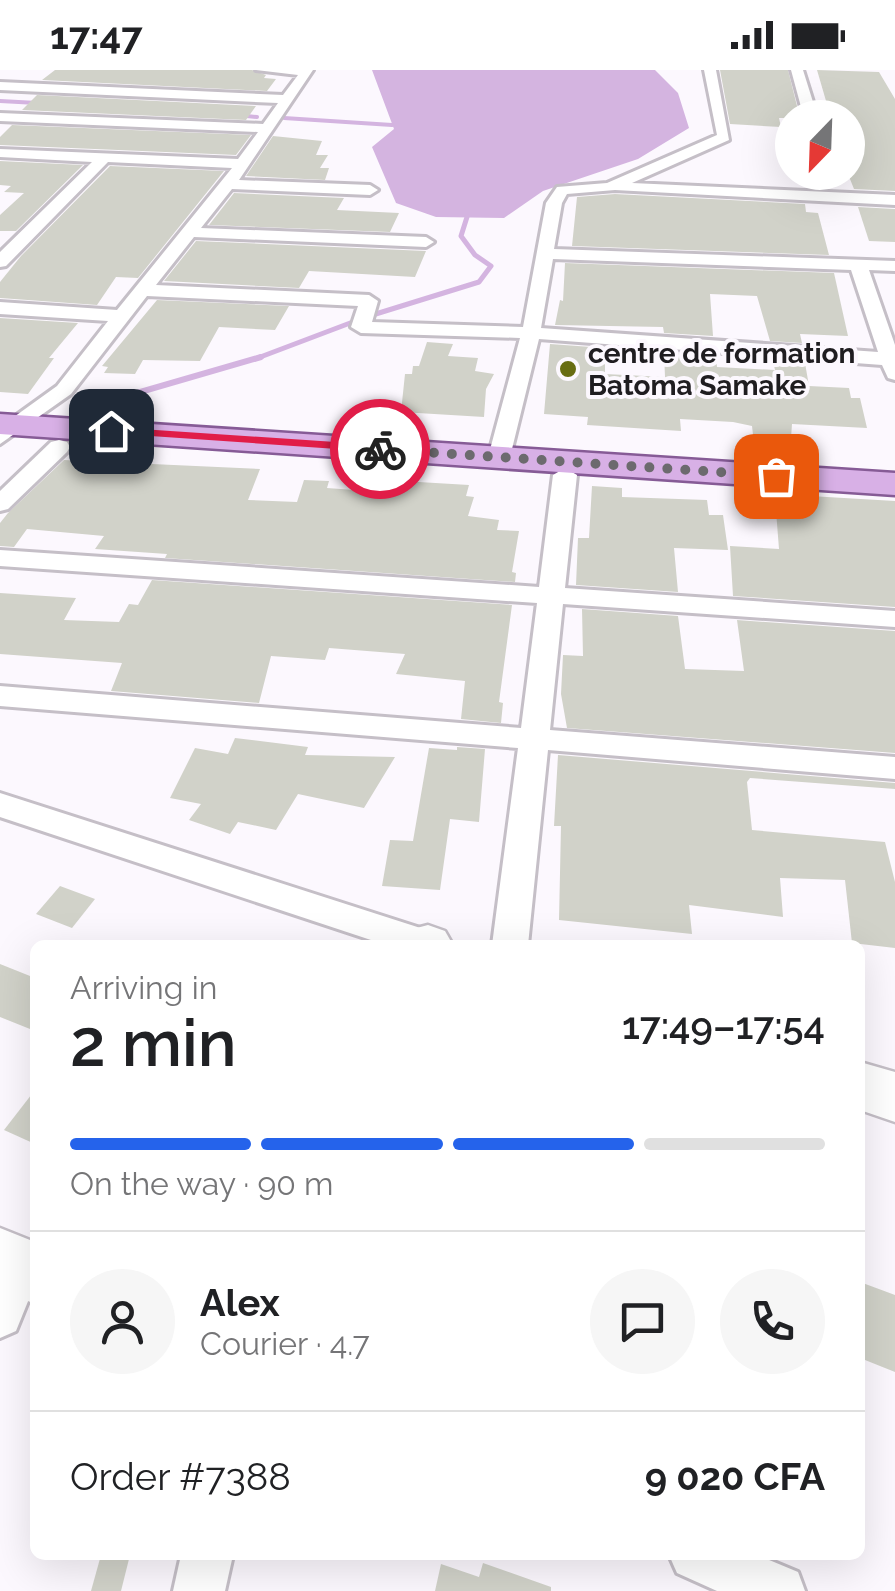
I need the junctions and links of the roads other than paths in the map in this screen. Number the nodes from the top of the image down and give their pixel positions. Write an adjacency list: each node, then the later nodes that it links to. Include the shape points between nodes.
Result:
1 (262, 70): 4 (street)
2 (710, 70): 16 (street, via 724,137)
3 (797, 70): 9 (street)
4 (306, 71): 8 (street)
5 (178, 82): 7 (street)
6 (0, 86): 7 (street)
7 (166, 93): 8 (street)
8 (284, 99): 11 (street)
9 (806, 100)
10 (0, 117): 11 (street)
11 (266, 128): 14 (street)
12 (0, 153): 13 (street)
13 (104, 158): 14 (street); 22 (street)
14 (242, 164): 15 (street)
15 (228, 184): 17 (street); 19 (street)
16 (610, 187): 18 (street, via 834,191); 21 (street, via 562,190)
17 (370, 190)
18 (895, 200)
19 (190, 232): 20 (street); 25 (street)
20 (426, 242)
21 (547, 254): 23 (street); 28 (street)
22 (0, 262)
23 (858, 264): 24 (street); 29 (street)
24 (895, 266)
25 (143, 290): 27 (street); 28 (street, via 369,301 362,327)
26 (0, 308): 27 (street)
27 (124, 316): 30 (street, via 64,390)
28 (531, 334): 29 (street); 32 (street)
29 (892, 366)
30 (4, 432): 31 (main road); 32 (main road)
31 (58, 447): 33 (main road); 36 (street)
32 (499, 456): 34 (main road)
33 (566, 475): 35 (main road); 38 (street)
34 (895, 484)
35 (895, 496)
36 (0, 504)
37 (0, 558): 38 (street)
38 (551, 595): 39 (street); 41 (street)
39 (895, 619)
40 (0, 696): 41 (street)
41 (531, 741): 42 (street); 45 (street)
42 (895, 768)
43 (0, 806): 44 (street)
44 (412, 940)
45 (511, 940)
46 (865, 1088): 47 (street)
47 (895, 1097)
48 (206, 1560): 50 (street)
49 (707, 1560): 51 (street)
50 (199, 1591)
51 (779, 1591)

